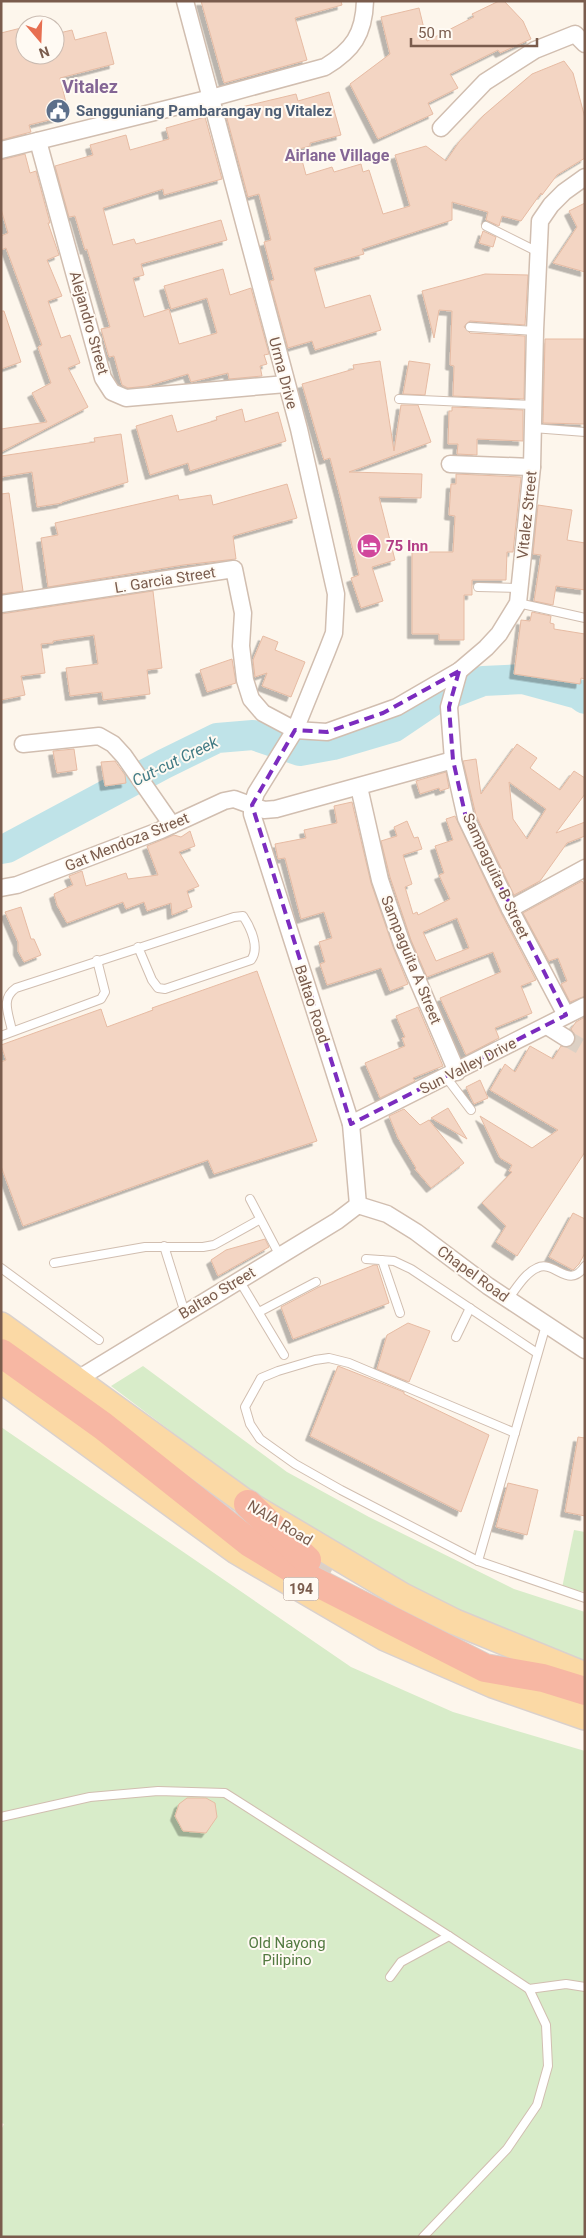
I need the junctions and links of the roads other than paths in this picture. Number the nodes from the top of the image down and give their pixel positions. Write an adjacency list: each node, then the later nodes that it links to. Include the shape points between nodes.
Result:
1 (185, 1): 4 (street, Urma Drive)
2 (365, 1): 4 (street, via 364,19 358,35 350,49 338,59 325,67)
3 (585, 44): 5 (street, via 575,34 535,50 485,82)
4 (210, 98): 6 (street); 13 (street, Urma Drive)
5 (441, 128)
6 (38, 140): 7 (street); 13 (street, Alejandro Street, via 103,378 112,392 126,398)
7 (1, 150)
8 (585, 177): 10 (street, Vitalez Street, via 551,204 540,221)
9 (486, 226): 10 (lane)
10 (538, 252): 12 (street, Vitalez Street)
11 (470, 327): 12 (lane)
12 (535, 331): 15 (street, Vitalez Street)
13 (286, 384): 25 (street, Urma Drive, via 336,594 334,633)
14 (399, 399): 15 (lane)
15 (533, 405): 16 (street, Vitalez Street)
16 (533, 428): 17 (lane); 19 (street, Vitalez Street)
17 (585, 432)
18 (450, 464): 19 (street)
19 (532, 467): 21 (street, Vitalez Street)
20 (478, 587): 21 (lane)
21 (518, 595): 23 (lane); 24 (street, Vitalez Street, via 498,634)
22 (1, 604): 25 (street, L. Garcia Street, via 234,569 243,613 241,646 245,680 251,699)
23 (585, 618)
24 (459, 671): 25 (street, Vitalez Street, via 383,713); 27 (street, Sampaguita B Street, via 449,707)
25 (287, 743): 29 (street, Urma Drive)
26 (23, 744): 30 (street, via 99,736 113,744)
27 (452, 760): 28 (street); 33 (street, Sampaguita B Street, via 466,818)
28 (359, 786): 29 (street, via 276,809 264,810); 42 (street, Sampaguita A Street, via 380,880)
29 (252, 805): 30 (street, Gat Mendoza Street, via 234,799 224,800); 44 (street, Baltao Road, via 254,822)
30 (172, 825): 32 (street, Gat Mendoza Street, via 17,885)
31 (585, 868): 33 (street)
32 (1, 888)
33 (510, 909): 37 (street, Sampaguita B Street)
34 (138, 947): 34 (lane, via 152,980 158,988 165,989 250,960 256,948 243,916); 35 (lane)
35 (97, 960): 39 (lane, via 9,992 5,1000); 39 (lane, via 105,992 101,999)
36 (585, 1006): 37 (street, Sun Valley Drive)
37 (566, 1015): 38 (street, Sun Valley Drive)
38 (547, 1026): 41 (street); 42 (street, Sun Valley Drive)
39 (12, 1031): 40 (lane)
40 (1, 1036)
41 (566, 1038)
42 (452, 1075): 43 (lane); 44 (street, Sun Valley Drive)
43 (471, 1110)
44 (351, 1124): 46 (street, Baltao Road)
45 (250, 1199): 47 (lane)
46 (358, 1205): 49 (street, Baltao Street); 57 (street, Chapel Road, via 387,1214 416,1232)
47 (259, 1220): 48 (lane, via 214,1245); 49 (lane)
48 (164, 1246): 52 (lane); 61 (lane)
49 (280, 1256): 55 (street, Baltao Street)
50 (366, 1258): 51 (lane)
51 (382, 1260): 58 (lane, via 411,1269); 60 (lane)
52 (54, 1263)
53 (585, 1266): 57 (lane, via 573,1276 547,1266 535,1268)
54 (1, 1268): 65 (lane)
55 (239, 1280): 59 (lane); 61 (street, Baltao Street)
56 (316, 1282): 59 (lane)
57 (508, 1300): 63 (street, Chapel Road)
58 (470, 1308): 64 (lane); 68 (lane)
59 (258, 1312): 69 (lane)
60 (400, 1313)
61 (185, 1314): 71 (street, Baltao Street)
62 (1, 1325): 71 (main road, NAIA Road)
63 (546, 1325): 66 (street, Chapel Road); 68 (lane)
64 (456, 1337)
65 (99, 1340)
66 (585, 1350)
67 (1, 1353): 79 (highway, via 97,1422 265,1553 485,1668)
68 (537, 1353): 72 (lane)
69 (284, 1355)
70 (1, 1380): 81 (main road, 194, via 236,1552 377,1633 493,1685)
71 (76, 1380): 73 (main road, NAIA Road)
72 (515, 1433): 75 (lane); 75 (lane, via 349,1363 329,1358 296,1365 261,1378 245,1407 250,1424 260,1439 295,1464)
73 (248, 1504): 74 (highway); 78 (main road, NAIA Road, via 404,1596 503,1643)
74 (307, 1560)
75 (478, 1562): 77 (lane)
76 (331, 1572): 79 (highway, via 447,1634)
77 (585, 1598)
78 (585, 1675)
79 (543, 1678): 80 (highway)
80 (585, 1691)
81 (585, 1717)
82 (1, 1817): 83 (lane, via 90,1797 158,1791 226,1793)
83 (449, 1936): 84 (lane, via 401,1962); 86 (lane)
84 (390, 1977)
85 (585, 1987): 86 (lane, via 566,1984)
86 (529, 1989): 87 (lane, via 546,2025 548,2066 537,2106 507,2149)
87 (423, 2237)

